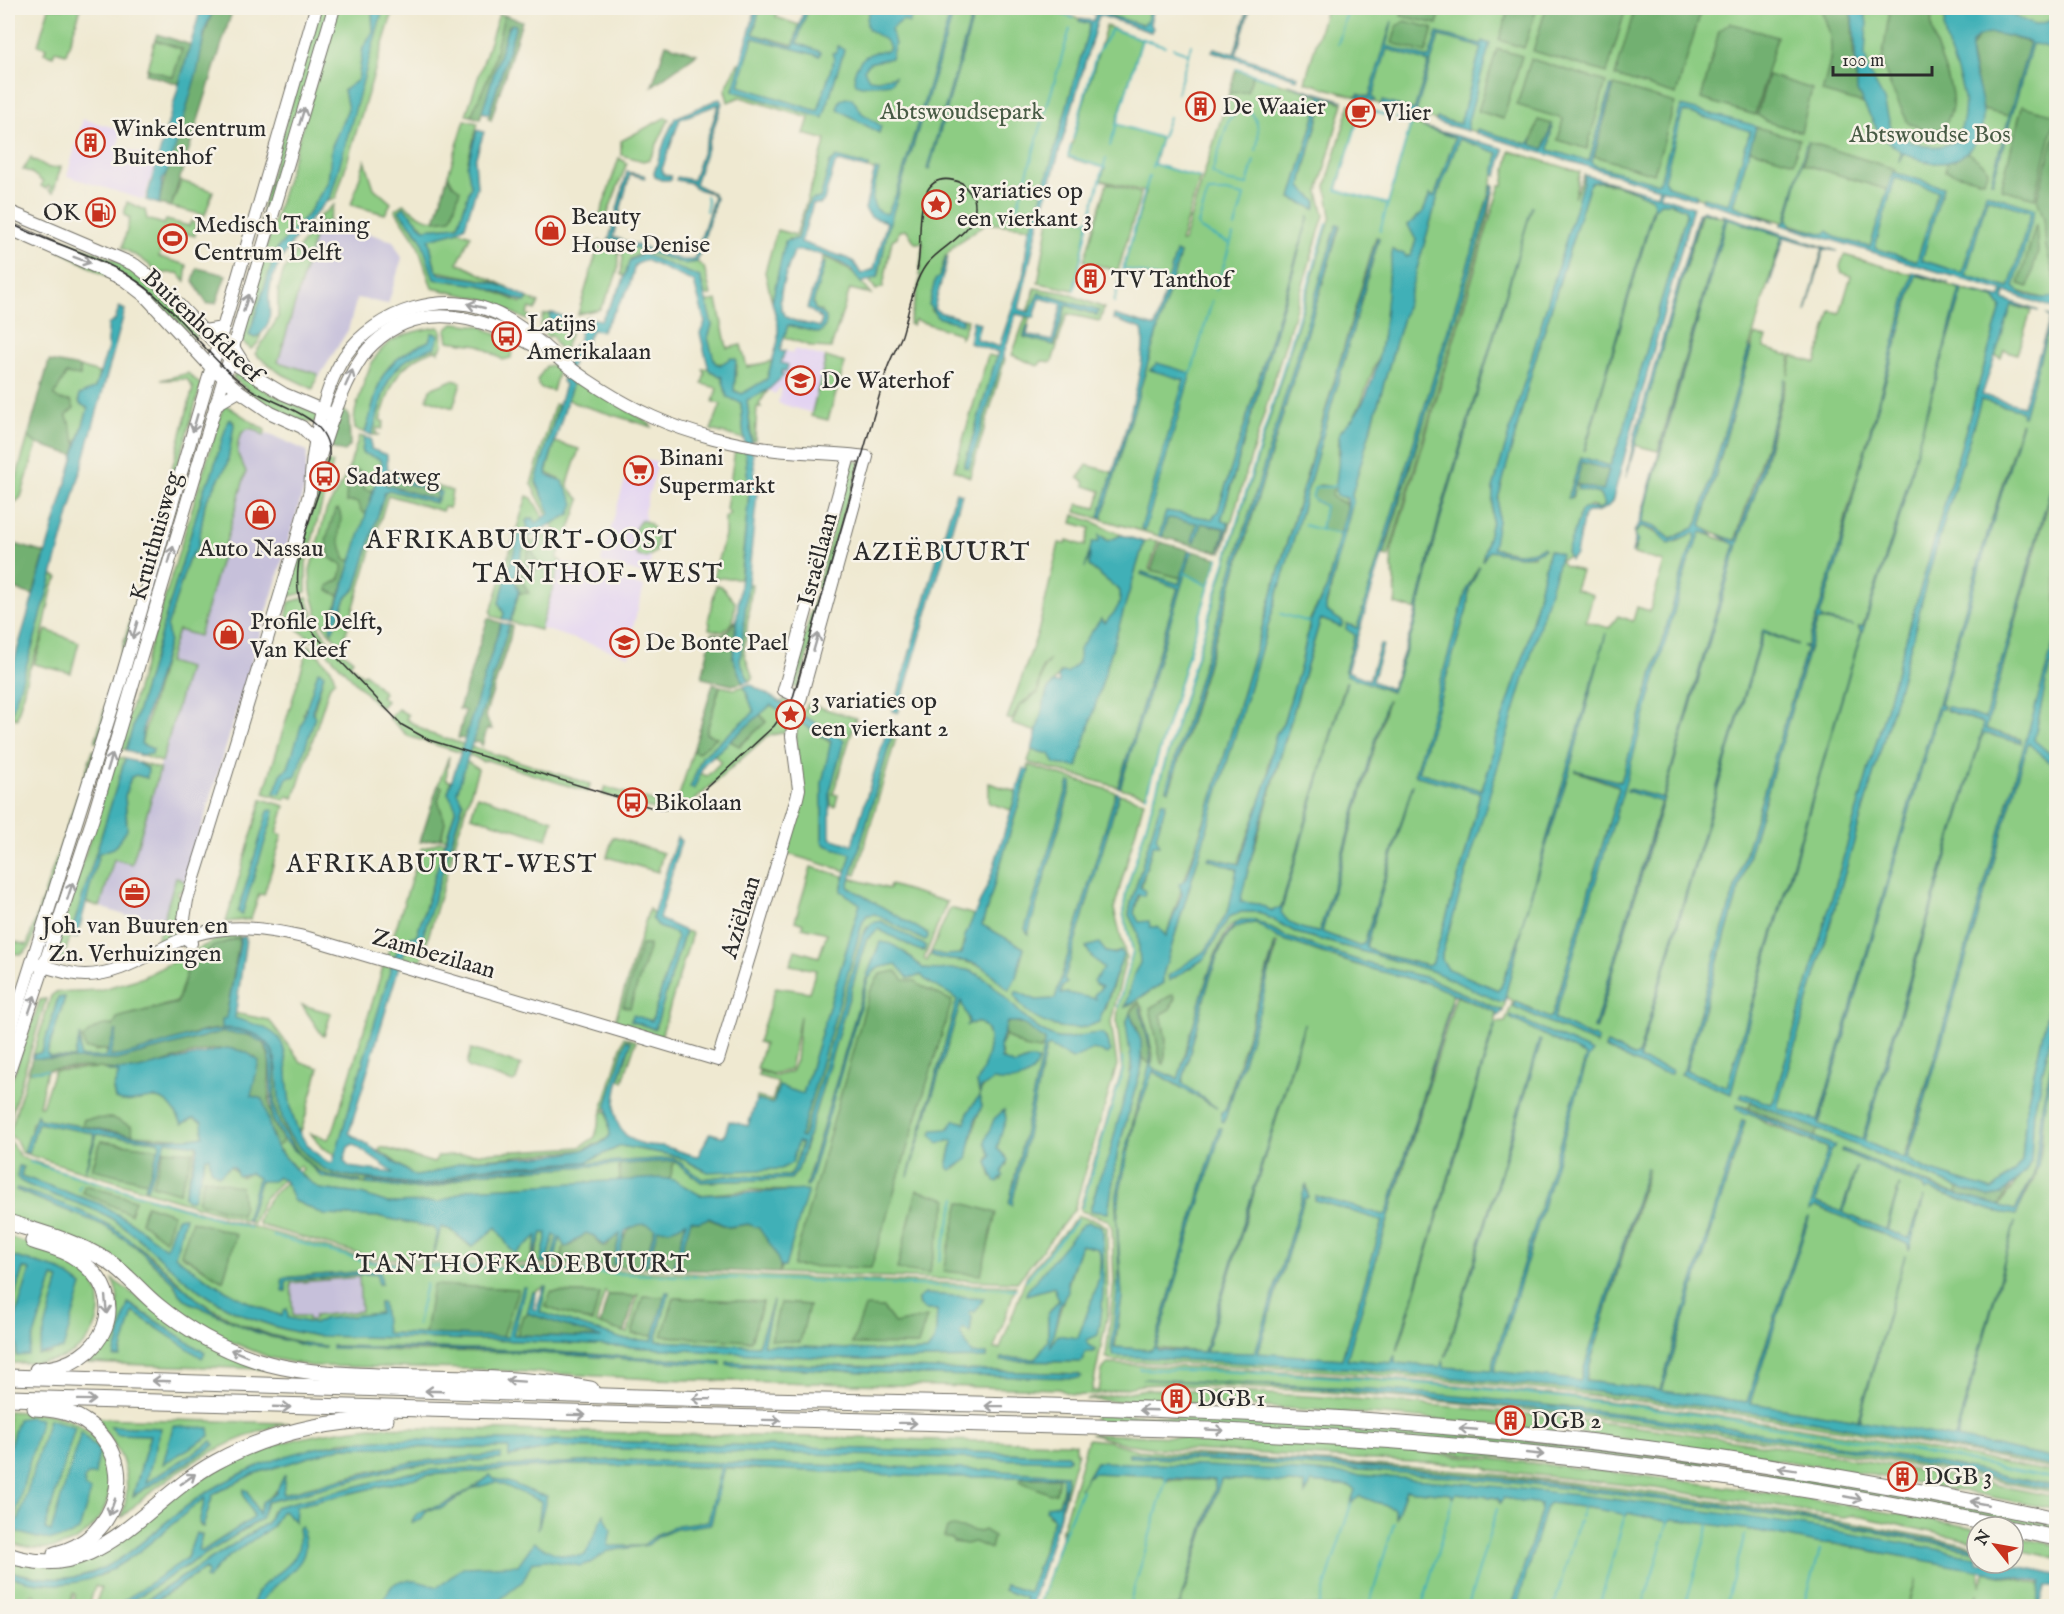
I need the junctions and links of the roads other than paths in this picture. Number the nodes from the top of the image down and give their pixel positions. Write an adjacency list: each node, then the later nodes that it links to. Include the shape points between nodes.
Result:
1 (316, 8): 5 (street, Kruithuisweg)
2 (334, 8): 8 (street, Kruithuisweg, one-way to 2)
3 (8, 211): 6 (street, Buitenhofdreef, via 135,265)
4 (8, 228): 10 (street, Buitenhofdreef, one-way to 10, via 123,279)
5 (223, 328): 6 (street); 7 (street, Kruithuisweg)
6 (204, 331): 7 (street, Buitenhofdreef)
7 (217, 347): 8 (street, Buitenhofdreef); 10 (street, Kruithuisweg)
8 (231, 353): 11 (street, Kruithuisweg); 14 (street, Buitenhofdreef, via 248,371)
9 (562, 360): 14 (street, one-way to 9, via 365,352 388,333 421,319 468,317 489,323); 14 (street, one-way to 14, via 497,313 466,304 433,303 397,315 362,338 344,357); 18 (street, via 655,418 749,446)
10 (211, 367): 11 (street, Buitenhofdreef); 22 (street, Kruithuisweg, one-way to 22, via 120,683)
11 (224, 378): 12 (street, Buitenhofdreef); 13 (street, Kruithuisweg)
12 (239, 392): 13 (street); 16 (street, Buitenhofdreef)
13 (215, 405): 23 (street, Kruithuisweg, one-way to 13)
14 (323, 412): 15 (street, Buitenhofdreef); 19 (street, via 328,437)
15 (319, 426): 16 (street, Buitenhofdreef); 17 (street)
16 (302, 427): 17 (street, Buitenhofdreef)
17 (315, 440): 19 (street)
18 (849, 456): 20 (street, Israëllaan, via 784,690); 20 (street, Israëllaan, one-way to 18, via 867,457)
19 (310, 493): 21 (street, via 187,900 184,916)
20 (797, 710): 24 (street, Aziëlaan, via 792,736 797,798 718,1060)
21 (190, 938): 23 (street, Zambezilaan, via 102,980 81,981); 24 (street, Zambezilaan, via 219,930 257,927 308,938)
22 (31, 966): 23 (street, Zambezilaan); 25 (street, Kruithuisweg)
23 (44, 970): 26 (street, Kruithuisweg, one-way to 23)
24 (634, 1035)
25 (8, 1038)
26 (8, 1074)
27 (8, 1222): 31 (highway, one-way to 27, via 573,1385 335,1374 282,1367 231,1350 189,1328 92,1252)
28 (8, 1233): 29 (highway, one-way to 29, via 76,1257 98,1280 107,1312 100,1338 78,1360 51,1369)
29 (8, 1371)
30 (8, 1377): 31 (highway, one-way to 30)
31 (639, 1397): 35 (highway, one-way to 31, via 1733,1460 1434,1426 1209,1411)
32 (8, 1398): 34 (highway, one-way to 34)
33 (8, 1404): 39 (highway, one-way to 39, via 62,1412 85,1421 103,1438 117,1475 113,1508 95,1535 80,1546 51,1555)
34 (518, 1413): 36 (highway, one-way to 36, via 1209,1430 1431,1444 1769,1484); 40 (highway, one-way to 34, via 49,1563 88,1555 110,1543 202,1470 246,1447 288,1432 359,1420)
35 (2056, 1519)
36 (1965, 1520)
37 (2025, 1531): 38 (highway)
38 (2056, 1538)
39 (8, 1547)
40 (8, 1555)

